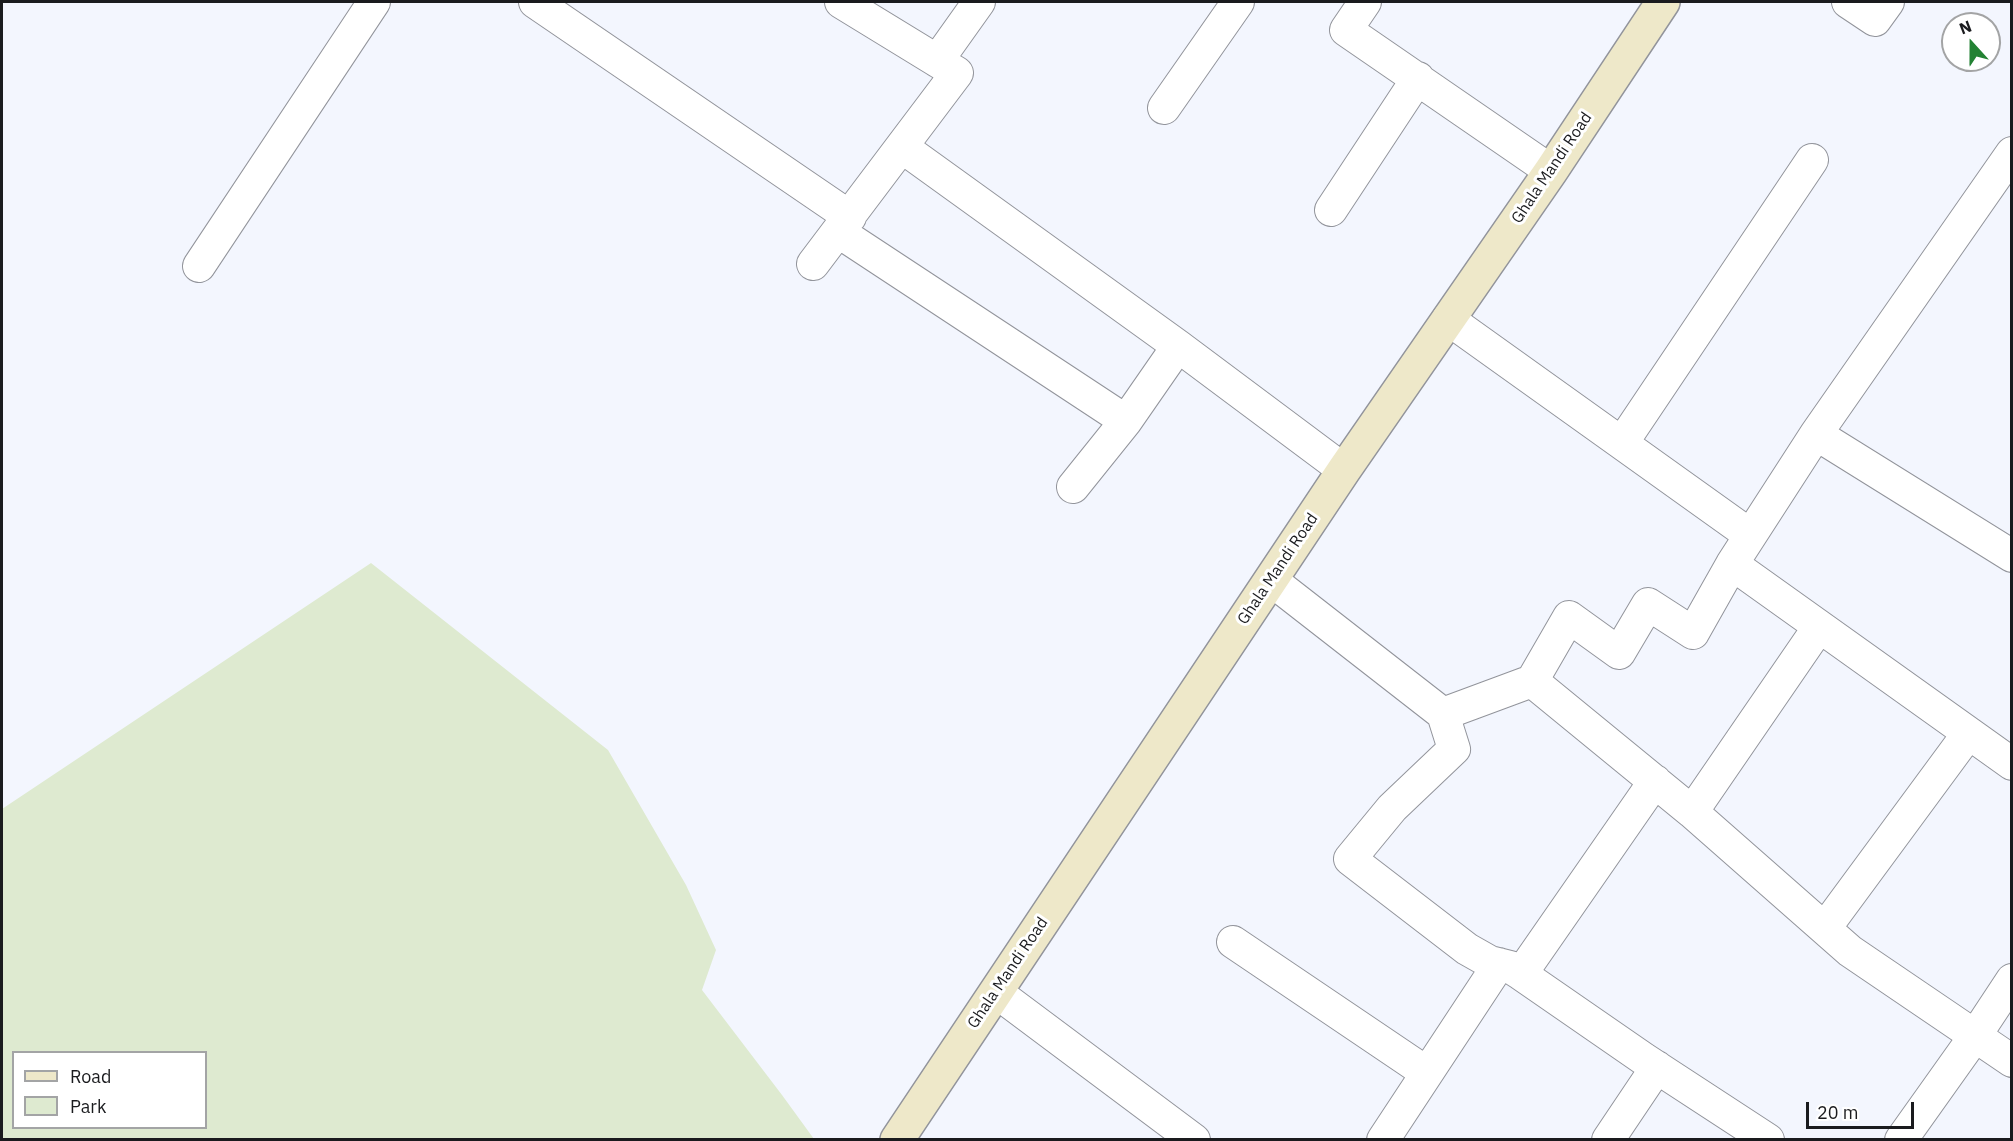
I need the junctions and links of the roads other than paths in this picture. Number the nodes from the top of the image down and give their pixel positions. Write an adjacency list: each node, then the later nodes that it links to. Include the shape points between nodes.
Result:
1 (374, 2): 20 (street)
2 (535, 2): 18 (street)
3 (841, 2): 10 (street)
4 (979, 2): 10 (street)
5 (1238, 2): 12 (street)
6 (1365, 2): 11 (street, via 1346,30)
7 (1664, 2): 16 (street, Ghala Mandi Road)
8 (1848, 2): 9 (street, via 1875,20)
9 (1888, 2)
10 (937, 61): 13 (street, via 957,73)
11 (1418, 78): 16 (street); 17 (street)
12 (1164, 108)
13 (902, 147): 18 (street); 22 (street)
14 (2012, 153): 24 (street)
15 (1812, 160): 25 (street)
16 (1551, 171): 21 (street, Ghala Mandi Road)
17 (1331, 210)
18 (844, 224): 19 (street); 23 (street)
19 (813, 264)
20 (199, 266)
21 (1449, 319): 25 (street); 26 (street, Ghala Mandi Road)
22 (1178, 346): 23 (street); 26 (street)
23 (1126, 421): 27 (street)
24 (1816, 434): 28 (street); 29 (street)
25 (1622, 443): 28 (street)
26 (1344, 470): 31 (street, Ghala Mandi Road)
27 (1073, 487)
28 (1750, 536): 30 (street)
29 (2012, 556)
30 (1732, 564): 32 (street); 33 (street, via 1693,633 1648,604 1619,653 1569,617)
31 (1271, 580): 34 (street); 43 (street, Ghala Mandi Road)
32 (1819, 627): 35 (street); 38 (street)
33 (1532, 681): 34 (street); 37 (street)
34 (1443, 714): 41 (street, via 1454,749 1392,808 1350,859 1467,949)
35 (1968, 734): 36 (street); 39 (street)
36 (2012, 764)
37 (1654, 781): 38 (street); 41 (street)
38 (1692, 812): 39 (street)
39 (1825, 928): 44 (street, via 1850,951)
40 (1233, 942): 47 (street)
41 (1510, 969): 46 (street); 47 (street)
42 (2012, 980): 44 (street)
43 (996, 992): 48 (street, Ghala Mandi Road); 49 (street)
44 (1975, 1036): 45 (street); 53 (street)
45 (2012, 1061)
46 (1657, 1067): 51 (street); 52 (street)
47 (1427, 1072): 50 (street)
48 (897, 1140)
49 (1194, 1140)
50 (1383, 1140)
51 (1608, 1140)
52 (1768, 1140)
53 (1901, 1140)

